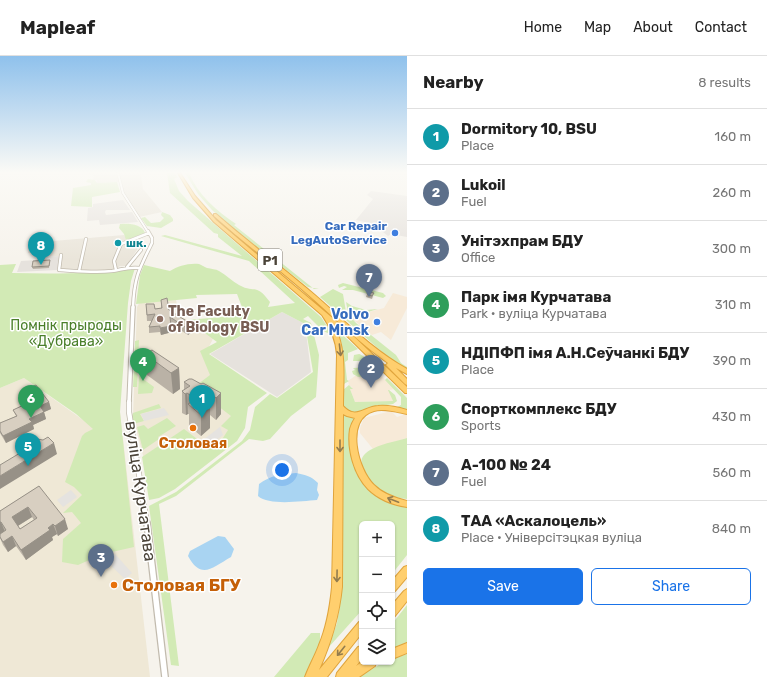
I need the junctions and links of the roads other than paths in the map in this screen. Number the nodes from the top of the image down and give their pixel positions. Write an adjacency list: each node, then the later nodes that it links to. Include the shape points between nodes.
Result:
1 (129, 202): 4 (street)
2 (198, 202): 12 (highway, Р1, via 216,221)
3 (203, 202): 13 (highway, Р1)
4 (149, 233): 9 (street, вуліца Курчатава, via 152,243); 10 (street, via 121,244 114,261)
5 (86, 239): 11 (street)
6 (141, 250): 8 (street)
7 (60, 255): 11 (street, via 59,270)
8 (127, 267): 9 (street); 10 (street)
9 (140, 268): 30 (street, вуліца Курчатава, via 135,281 133,305 129,412 145,510)
10 (116, 270): 11 (street)
11 (79, 271)
12 (325, 315): 16 (highway, Р1); 17 (highway, one-way to 17, via 334,329 340,346)
13 (371, 347): 14 (highway); 15 (highway, Р1)
14 (407, 372)
15 (407, 382)
16 (407, 391)
17 (340, 407): 19 (highway, via 346,413 355,416); 31 (highway, one-way to 31, via 336,608 331,627)
18 (407, 412): 19 (highway, via 387,408 374,409)
19 (362, 414): 20 (highway, one-way to 19, via 380,494 360,472 353,438 354,428)
20 (407, 504)
21 (407, 570): 22 (highway)
22 (395, 584)
23 (407, 594): 24 (highway)
24 (395, 609)
25 (359, 629): 32 (highway, one-way to 32)
26 (407, 648): 27 (highway)
27 (395, 653)
28 (359, 655): 33 (highway)
29 (367, 665): 34 (highway)
30 (165, 677)
31 (310, 677)
32 (320, 677)
33 (341, 677)
34 (350, 677)

